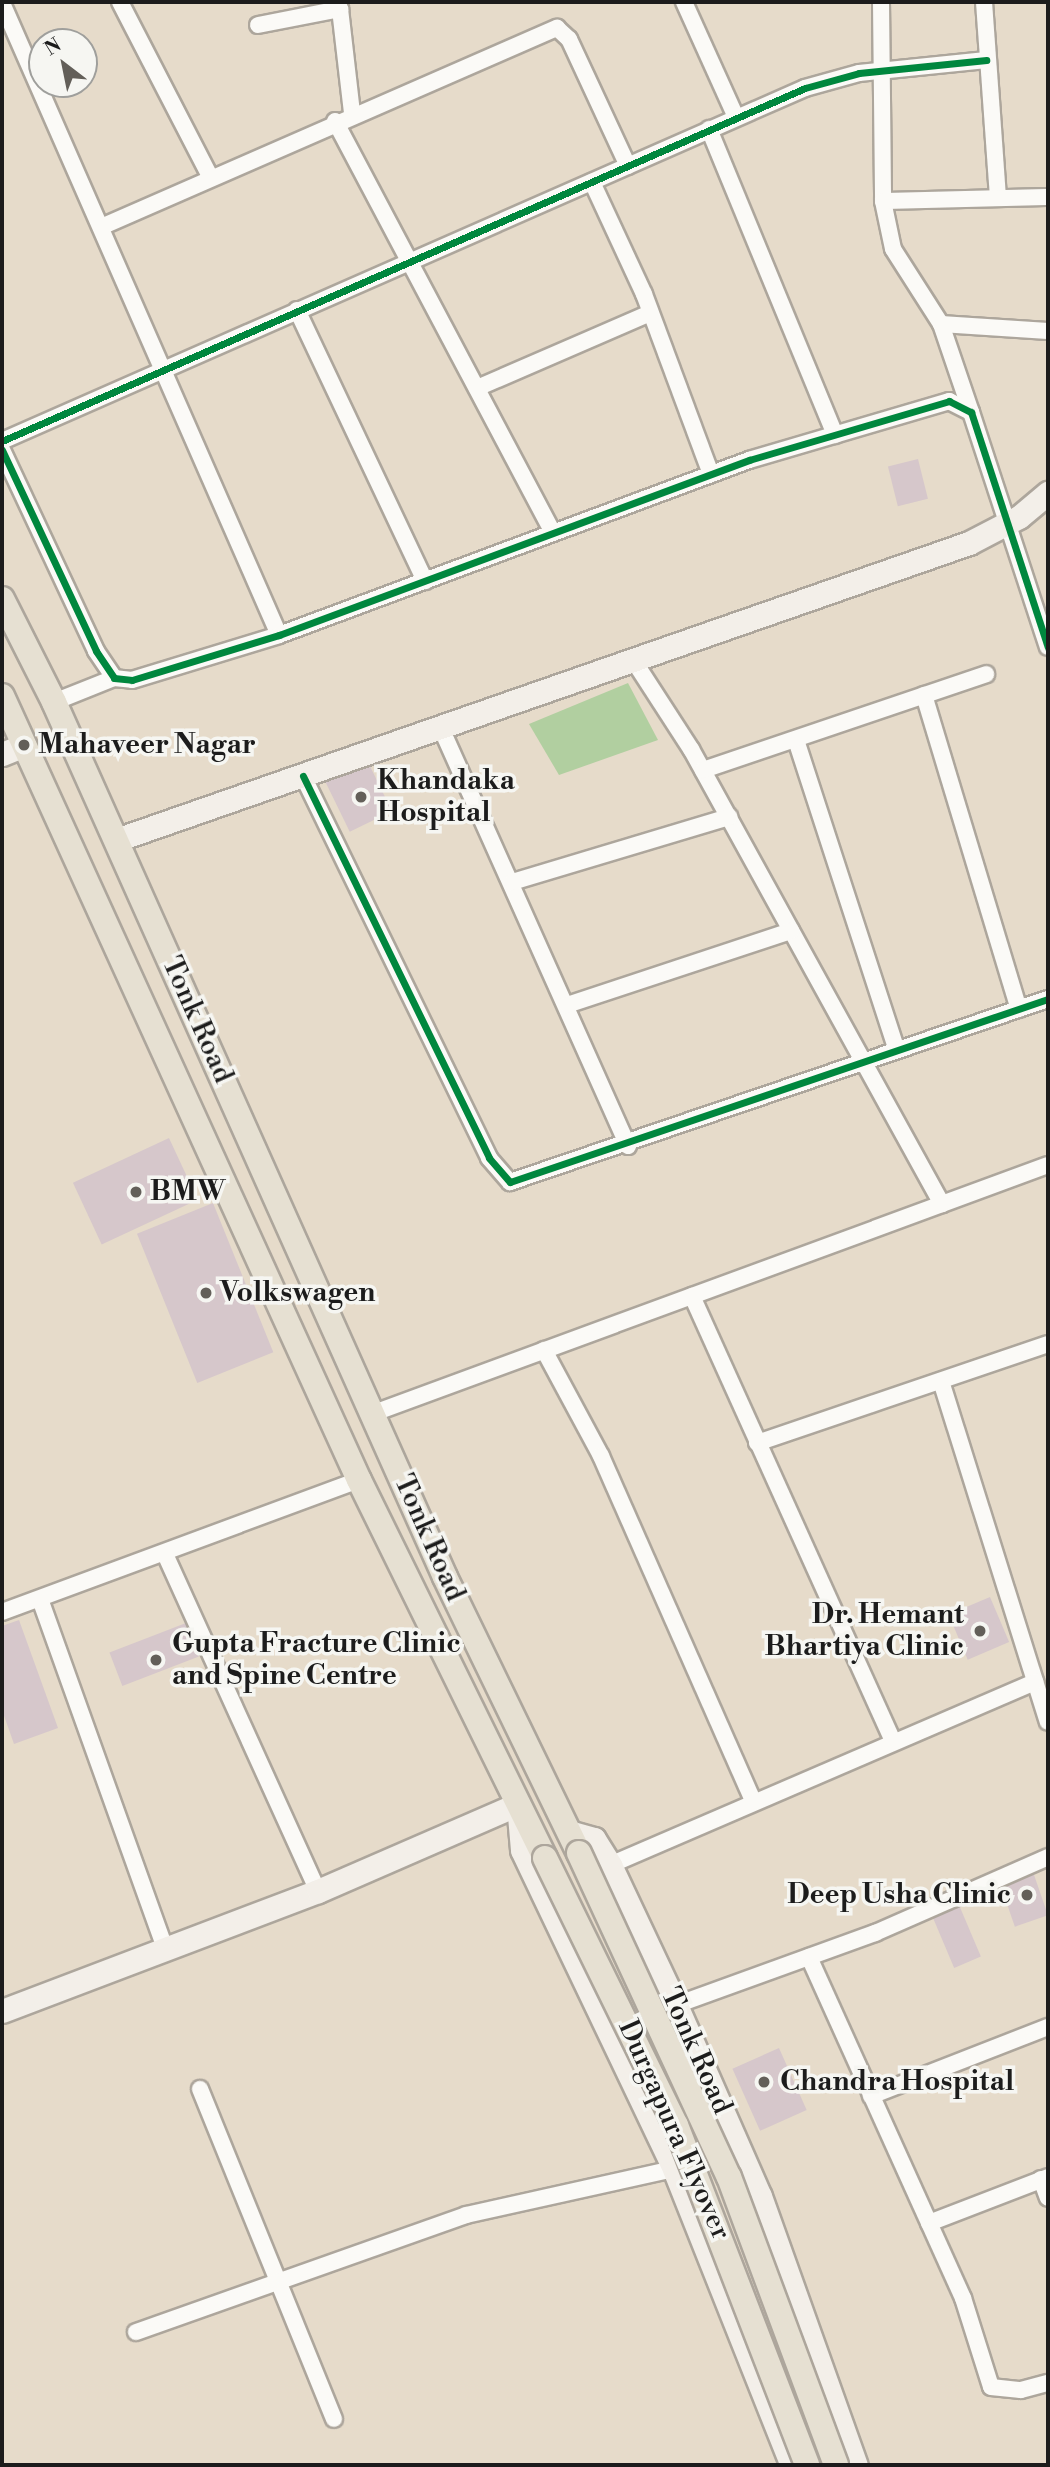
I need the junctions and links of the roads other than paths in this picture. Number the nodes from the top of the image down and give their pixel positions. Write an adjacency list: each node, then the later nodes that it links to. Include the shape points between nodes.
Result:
1 (120, 2): 14 (street)
2 (684, 2): 10 (street)
3 (881, 2): 8 (street)
4 (984, 2): 7 (street)
5 (2, 3): 19 (street)
6 (258, 25): 9 (street, via 340,9)
7 (986, 60): 8 (street); 16 (street)
8 (881, 70): 10 (street, via 805,88); 18 (street)
9 (352, 113): 11 (street); 13 (street, via 557,28 569,39)
10 (736, 117): 12 (street)
11 (335, 121): 14 (street); 20 (street)
12 (709, 130): 13 (street); 28 (street)
13 (628, 166): 15 (street)
14 (210, 176): 19 (street)
15 (592, 182): 20 (street); 22 (street)
16 (998, 196): 17 (street); 18 (street)
17 (1048, 197)
18 (883, 201): 23 (street, via 893,249)
19 (101, 228): 25 (street)
20 (407, 263): 21 (street); 26 (street)
21 (297, 310): 25 (street); 35 (street)
22 (650, 313): 26 (street); 31 (street)
23 (941, 324): 24 (street); 27 (street)
24 (1048, 331)
25 (161, 371): 29 (street); 37 (street)
26 (477, 388): 34 (street)
27 (971, 412): 28 (street, via 949,401); 33 (street)
28 (835, 435): 31 (street)
29 (2, 441)
30 (2, 450): 41 (street)
31 (711, 474): 34 (street)
32 (1048, 493): 33 (street)
33 (1003, 526): 38 (street); 39 (street, via 969,544)
34 (553, 533): 35 (street)
35 (425, 582): 37 (street)
36 (2, 599): 44 (main road, Tonk Road)
37 (279, 635): 41 (street, via 132,680)
38 (1048, 647)
39 (634, 661): 45 (street); 48 (street)
40 (986, 674): 42 (street)
41 (114, 678): 44 (street)
42 (924, 695): 46 (street); 56 (street)
43 (2, 696): 47 (main road, Tonk Road)
44 (54, 702): 51 (main road, Tonk Road)
45 (441, 728): 49 (street); 52 (street)
46 (796, 740): 48 (street); 57 (street)
47 (13, 750): 68 (main road, Tonk Road)
48 (703, 770): 50 (street)
49 (303, 776): 51 (street); 59 (street, via 499,1176 522,1181)
50 (729, 817): 52 (street); 53 (street)
51 (116, 840): 66 (main road, Tonk Road)
52 (512, 882): 55 (street)
53 (791, 931): 55 (street); 58 (street)
54 (1048, 999): 56 (street)
55 (567, 1005): 59 (street)
56 (1019, 1009): 57 (street)
57 (897, 1050): 58 (street)
58 (863, 1061): 59 (street); 61 (street)
59 (628, 1146)
60 (1048, 1165): 61 (street)
61 (942, 1204): 62 (street)
62 (692, 1296): 64 (street); 67 (street)
63 (1048, 1344): 65 (street)
64 (544, 1350): 66 (street); 75 (street, via 640,1541)
65 (941, 1381): 67 (street); 72 (street)
66 (374, 1413): 77 (main road, Tonk Road)
67 (757, 1443): 74 (street)
68 (359, 1480): 69 (street); 76 (main road, Tonk Road)
69 (165, 1554): 70 (street); 80 (street)
70 (40, 1599): 71 (street); 81 (street)
71 (2, 1612)
72 (1035, 1682): 73 (street); 74 (street)
73 (1048, 1722)
74 (893, 1741): 75 (street)
75 (753, 1800): 79 (street)
76 (518, 1804): 80 (street); 88 (street, Tonk Road, via 522,1850); 99 (main road, Durgapura Flyover, bridge, via 676,2124)
77 (574, 1842): 79 (street, Tonk Road, via 594,1839); 100 (main road, Durgapura Flyover, bridge, via 729,2177)
78 (1048, 1857): 82 (street)
79 (610, 1865): 83 (street, Tonk Road)
80 (318, 1891): 81 (street)
81 (165, 1949): 84 (street)
82 (809, 1957): 83 (street); 87 (street)
83 (676, 2005): 93 (street, Tonk Road)
84 (2, 2011)
85 (1048, 2028): 87 (street)
86 (200, 2089): 92 (street)
87 (872, 2096): 91 (street)
88 (674, 2169): 92 (street, via 466,2215); 94 (street, Tonk Road)
89 (1045, 2178): 90 (street); 91 (street)
90 (1048, 2198)
91 (929, 2223): 96 (street, via 963,2298 991,2387 1021,2390)
92 (281, 2284): 95 (street); 97 (street)
93 (793, 2288): 94 (street); 101 (street, Tonk Road)
94 (734, 2309): 98 (street, Tonk Road)
95 (136, 2332)
96 (1048, 2383)
97 (334, 2419)
98 (792, 2465)
99 (807, 2465)
100 (835, 2465)
101 (856, 2465)

